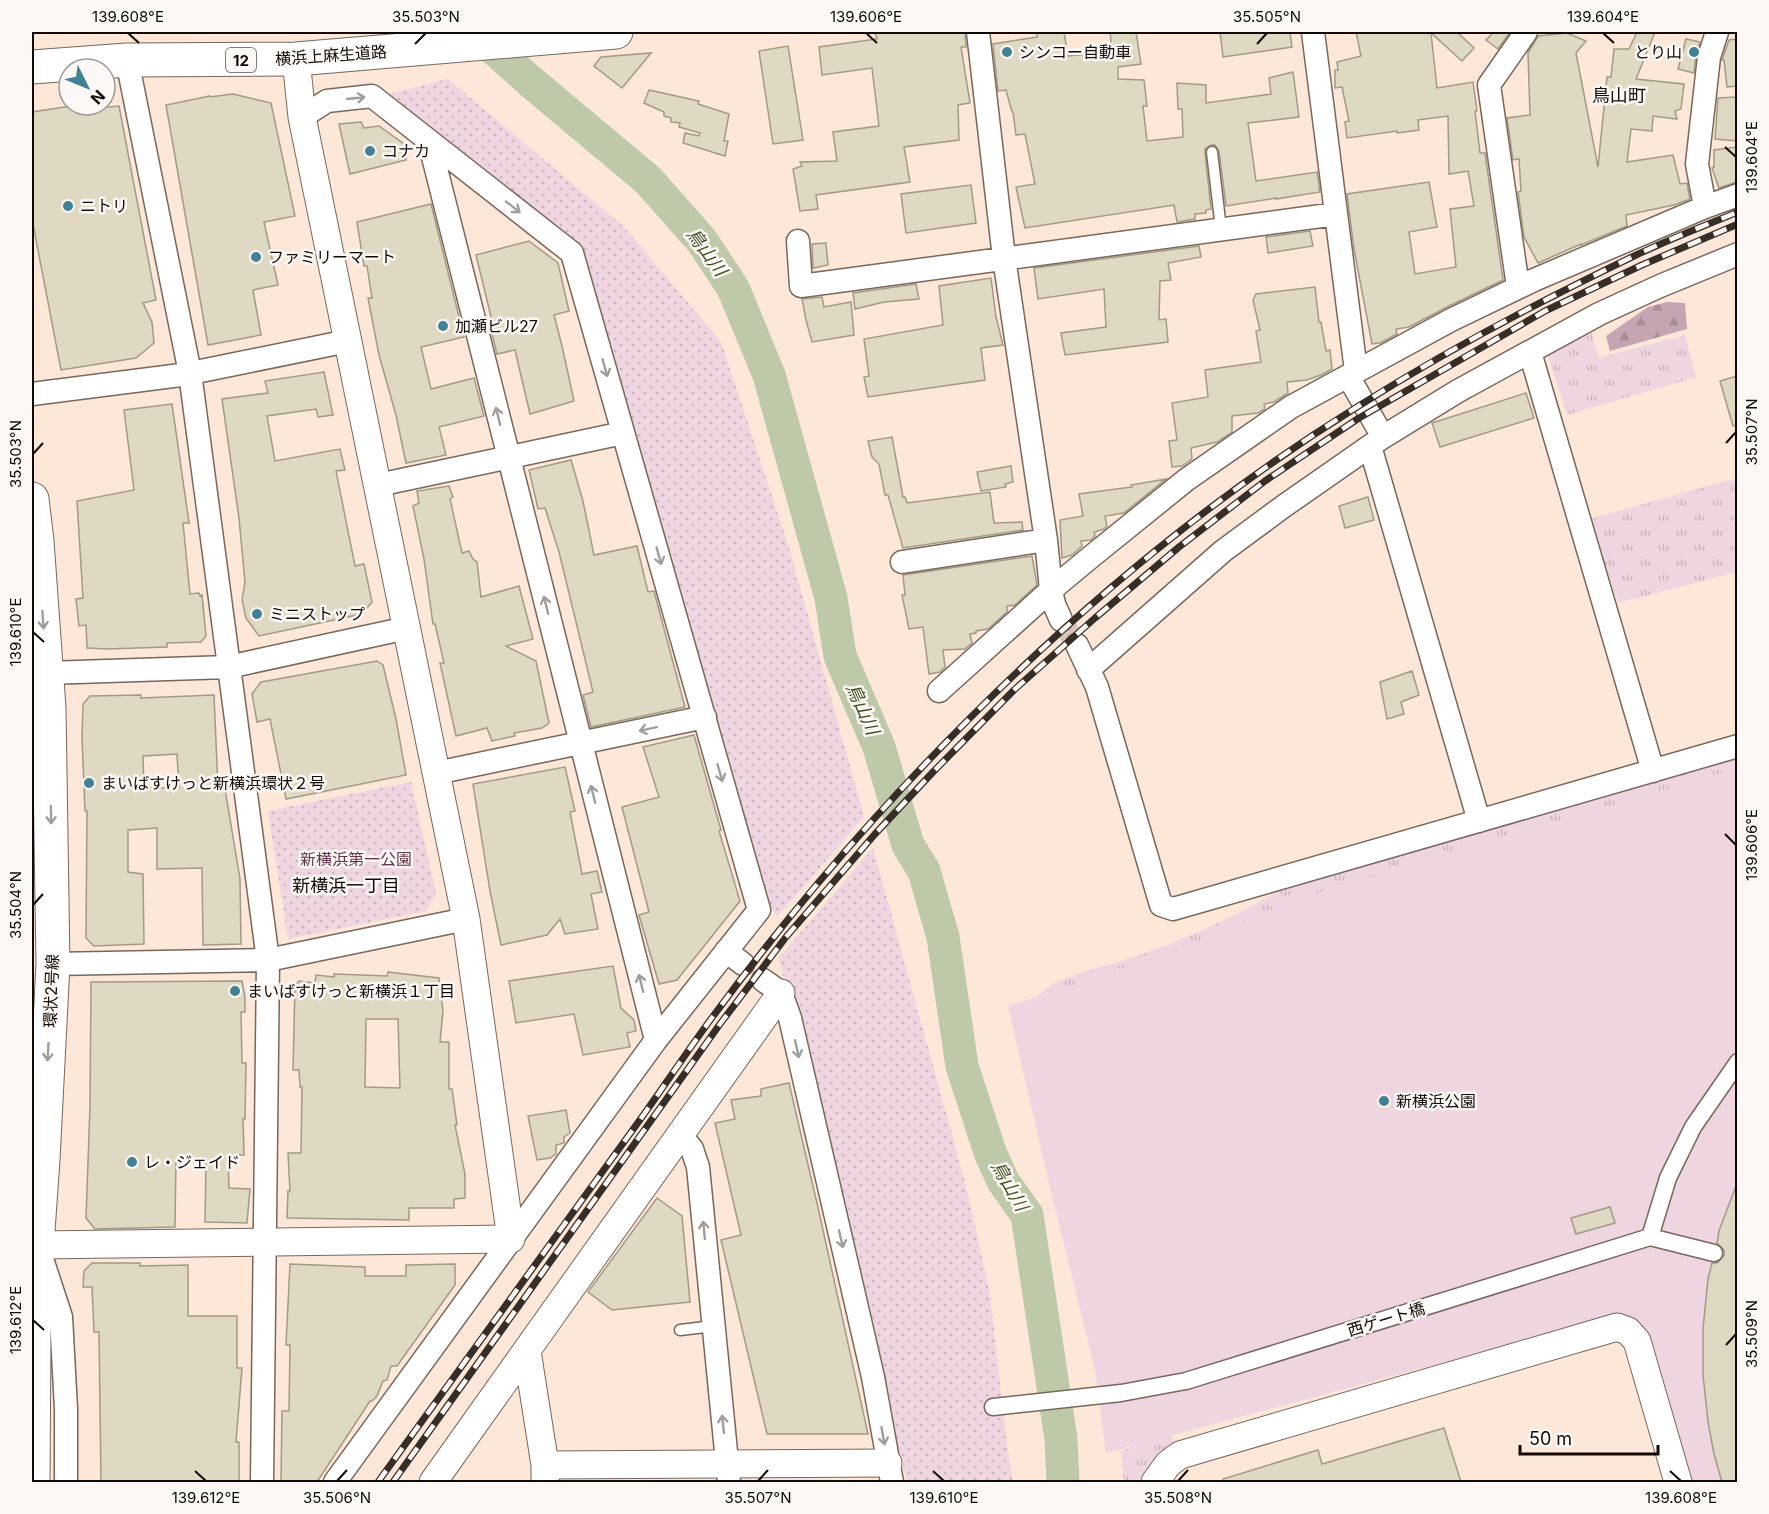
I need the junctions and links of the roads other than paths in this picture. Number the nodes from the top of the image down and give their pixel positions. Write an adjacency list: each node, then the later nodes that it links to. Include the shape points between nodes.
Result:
1 (616, 32): 6 (main road, 横浜上麻生道路 / 12)
2 (978, 32): 18 (street)
3 (1313, 32): 14 (street)
4 (1526, 32): 19 (street, via 1489,85)
5 (1717, 32): 13 (street, via 1709,57 1697,164)
6 (296, 59): 7 (main road, 横浜上麻生道路 / 12); 9 (street)
7 (127, 60): 8 (main road, 横浜上麻生道路 / 12); 22 (street)
8 (32, 67)
9 (302, 117): 10 (street, one-way to 10, via 327,101 372,96); 20 (street)
10 (429, 141): 25 (street, one-way to 25, via 572,253); 27 (street, one-way to 10)
11 (1212, 152): 15 (lane)
12 (1737, 195): 13 (street)
13 (1705, 207): 19 (street)
14 (1336, 214): 15 (street); 23 (street)
15 (1221, 228): 18 (street)
16 (798, 241): 18 (street, via 801,286)
17 (1737, 254): 21 (street, via 1629,300)
18 (1004, 258): 30 (street)
19 (1518, 287): 23 (street)
20 (348, 341): 22 (street); 28 (street)
21 (1530, 352): 26 (street); 43 (street)
22 (190, 373): 24 (street); 36 (street)
23 (1352, 374): 26 (street); 32 (street, via 1291,406 1186,480)
24 (32, 394)
25 (623, 433): 27 (street); 40 (street, one-way to 40)
26 (1377, 441): 37 (street, via 1223,551); 45 (street)
27 (508, 457): 28 (street); 41 (street, one-way to 27)
28 (378, 485): 34 (street)
29 (32, 499): 38 (main road, 環状2号線, one-way to 38)
30 (1046, 540): 31 (street); 32 (street)
31 (902, 562)
32 (1051, 590): 33 (street); 39 (street)
33 (1061, 620)
34 (407, 628): 36 (street); 44 (street)
35 (1077, 645): 37 (street)
36 (228, 667): 38 (street); 47 (street)
37 (1088, 670): 45 (street, via 1097,687 1161,904 1173,909)
38 (47, 673): 48 (main road, 環状2号線, one-way to 48)
39 (939, 691)
40 (705, 717): 41 (street, one-way to 41); 50 (street, one-way to 50, via 759,910 734,957)
41 (580, 743): 44 (street); 50 (street, one-way to 41)
42 (1737, 746): 43 (street)
43 (1653, 771): 45 (street)
44 (436, 773): 46 (street)
45 (1479, 821)
46 (466, 919): 47 (street); 54 (street)
47 (268, 960): 48 (street); 55 (street)
48 (53, 964): 56 (main road, 環状2号線, one-way to 56)
49 (772, 986): 52 (street); 62 (street, one-way to 62, via 790,1018 873,1377)
50 (656, 1040): 54 (street)
51 (1737, 1062): 53 (street, via 1693,1127 1668,1178)
52 (681, 1134): 58 (street, one-way to 52, via 698,1167); 60 (street)
53 (1650, 1237): 57 (street); 61 (street, 西ゲート橋, via 1186,1381 1121,1393)
54 (511, 1239): 55 (street); 68 (street)
55 (264, 1243): 56 (street); 67 (street)
56 (37, 1245): 65 (main road, 環状2号線); 66 (street, via 60,1317)
57 (1714, 1253)
58 (714, 1326): 59 (lane); 64 (street, one-way to 58)
59 (680, 1330)
60 (527, 1351): 63 (street); 69 (street)
61 (1000, 1406)
62 (890, 1473): 64 (street)
63 (545, 1474): 64 (street)
64 (728, 1474)
65 (33, 1482)
66 (66, 1482)
67 (262, 1482)
68 (335, 1482)
69 (433, 1482)
70 (1155, 1482): 71 (street, via 1180,1455 1617,1327 1628,1331 1637,1341)
71 (1678, 1482)

